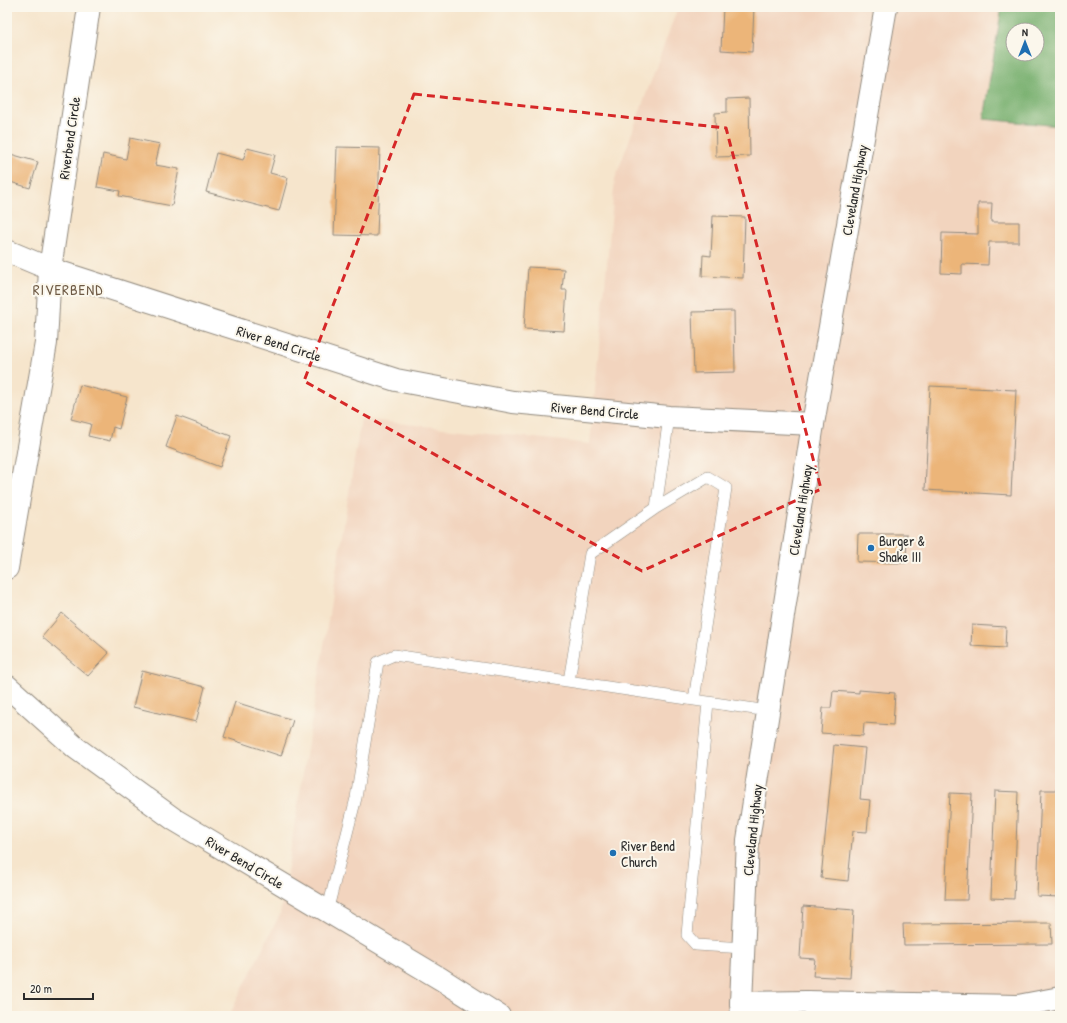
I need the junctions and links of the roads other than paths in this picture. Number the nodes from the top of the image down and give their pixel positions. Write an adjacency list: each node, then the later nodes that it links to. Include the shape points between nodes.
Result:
1 (88, 7): 4 (street, Riverbend Circle)
2 (886, 7): 6 (street, Cleveland Highway)
3 (7, 251): 4 (street, River Bend Circle)
4 (50, 269): 5 (street, River Bend Circle, via 396,380 513,402); 8 (street, via 46,343)
5 (669, 417): 6 (street, River Bend Circle); 7 (lane)
6 (813, 424): 13 (street, Cleveland Highway)
7 (656, 508): 9 (lane, via 590,554); 11 (lane, via 708,477 726,488)
8 (7, 568)
9 (569, 681): 11 (lane); 14 (lane, via 394,655 378,662 356,798)
10 (7, 686): 14 (street, River Bend Circle, via 76,748 175,820)
11 (694, 700): 12 (lane)
12 (708, 702): 13 (lane); 15 (lane, via 688,935 696,945)
13 (768, 711): 15 (street, Cleveland Highway, via 748,840)
14 (327, 912): 18 (street, River Bend Circle)
15 (744, 948): 17 (street, Cleveland Highway)
16 (1060, 998): 17 (street, via 1018,1006 807,1002)
17 (742, 1010)
18 (500, 1016)

